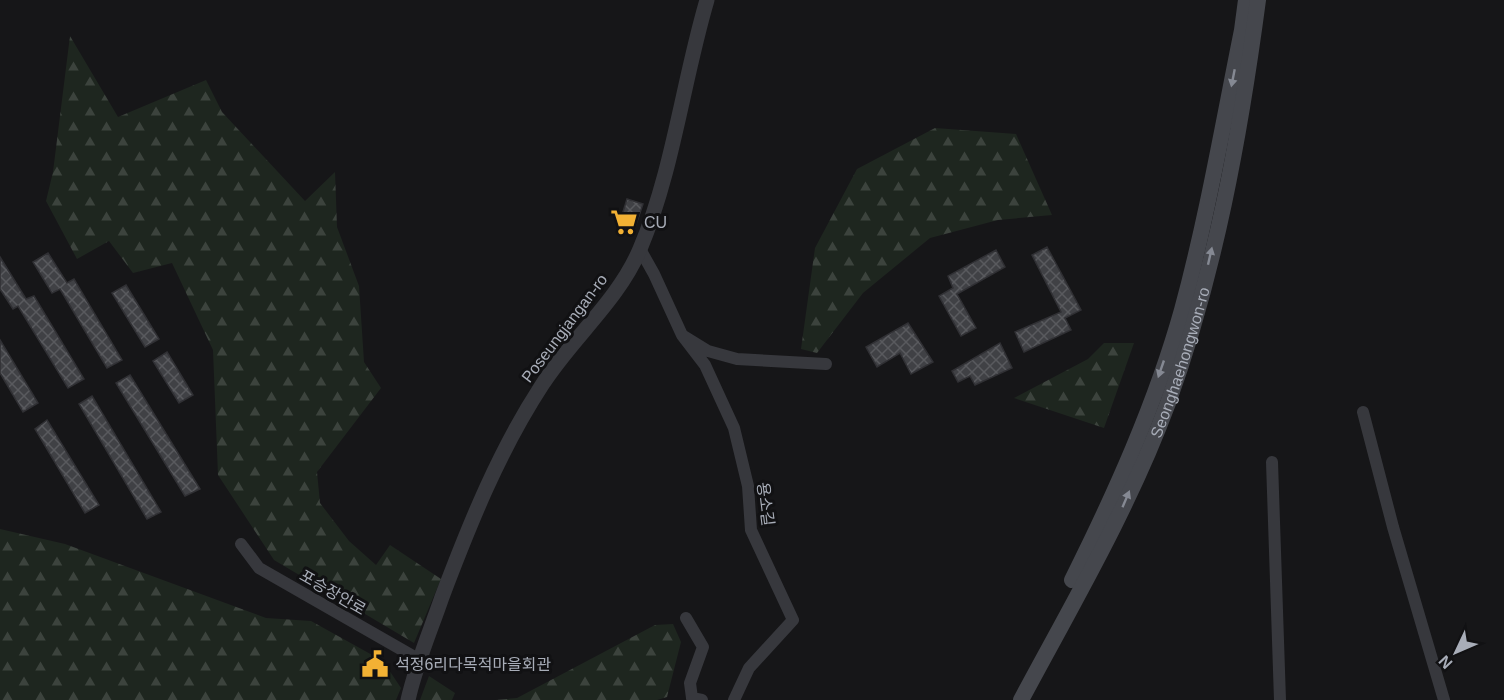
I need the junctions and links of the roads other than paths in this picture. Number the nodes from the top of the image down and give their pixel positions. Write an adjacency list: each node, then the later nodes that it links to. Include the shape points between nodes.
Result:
1 (707, 0): 4 (street, Poseungjangan-ro, via 671,154)
2 (1246, 0): 15 (main road, Seonghaehongwon-ro, one-way to 15, via 1206,214 1181,313 1104,516)
3 (1258, 0): 16 (main road, Seonghaehongwon-ro, one-way to 3, via 1120,512 1167,404 1197,313 1237,146)
4 (640, 249): 5 (street, 용소길); 11 (street, Poseungjangan-ro, via 621,283 569,346 510,437 474,512)
5 (682, 335): 6 (street, via 708,351 737,358); 14 (street, 용소길, via 705,365 734,428 748,486 751,530 793,620 749,668)
6 (826, 364)
7 (1363, 412): 18 (street)
8 (1272, 462): 17 (street)
9 (241, 544): 11 (street, 포승장안로, via 258,568)
10 (686, 618): 13 (street, via 703,647 690,683 692,698)
11 (418, 659): 12 (street, Poseungjangan-ro)
12 (408, 700)
13 (702, 700)
14 (734, 700)
15 (1010, 700)
16 (1021, 700)
17 (1280, 700)
18 (1444, 700)

